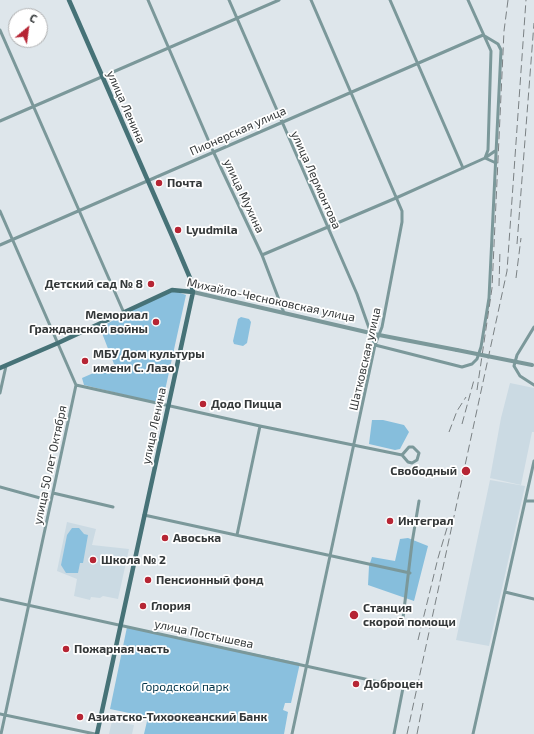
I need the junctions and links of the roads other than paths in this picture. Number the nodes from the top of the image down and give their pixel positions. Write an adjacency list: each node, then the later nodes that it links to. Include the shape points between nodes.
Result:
1 (69, 0): 13 (main road, улица Ленина)
2 (148, 0): 11 (street, улица Мухина)
3 (230, 0): 8 (street, улица Лермонтова)
4 (279, 0): 8 (street)
5 (311, 0): 14 (street, Шатковская улица)
6 (390, 0): 12 (street)
7 (468, 0): 10 (street)
8 (237, 18): 11 (street); 17 (street, улица Лермонтова)
9 (0, 30): 15 (street)
10 (483, 35): 12 (street, Пионерская улица); 19 (street, via 498,44 501,50); 20 (street, via 491,51 488,150)
11 (169, 48): 13 (street); 18 (street, улица Мухина)
12 (418, 63): 14 (street, Пионерская улица); 22 (street)
13 (102, 78): 15 (street); 23 (main road, улица Ленина)
14 (351, 92): 17 (street, Пионерская улица); 24 (street, Шатковская улица)
15 (34, 107): 16 (street); 25 (street)
16 (0, 121)
17 (281, 122): 18 (street, Пионерская улица); 27 (street, улица Лермонтова)
18 (213, 151): 23 (street, Пионерская улица); 30 (street, улица Мухина)
19 (496, 151): 20 (street); 21 (street)
20 (485, 158): 21 (street); 22 (street)
21 (496, 163): 38 (street, via 489,298 477,359 472,364 462,367)
22 (464, 168): 24 (street)
23 (148, 181): 25 (street, Пионерская улица); 31 (main road, улица Ленина, via 190,278)
24 (396, 198): 27 (street); 36 (street, Шатковская улица, via 402,211 402,222)
25 (79, 210): 28 (street, Пионерская улица); 32 (street)
26 (0, 211): 28 (street)
27 (327, 227): 30 (street); 35 (street, улица Лермонтова, via 357,294)
28 (13, 240): 29 (street, Пионерская улица); 37 (street)
29 (0, 245)
30 (262, 255): 33 (street, улица Мухина)
31 (193, 292): 32 (main road, Михайло-Чесноковская улица, via 172,290); 33 (street, Михайло-Чесноковская улица); 45 (main road, улица Ленина)
32 (124, 313): 37 (main road, Михайло-Чесноковская улица)
33 (284, 313): 35 (street, Михайло-Чесноковская улица)
34 (534, 327): 43 (street, via 517,355 514,366 520,376)
35 (370, 332): 36 (street, Михайло-Чесноковская улица); 38 (street, улица Лермонтова)
36 (379, 335): 38 (street, Шатковская улица); 40 (street, Михайло-Чесноковская улица, bridge)
37 (58, 343): 39 (main road, Михайло-Чесноковская улица); 42 (street)
38 (375, 345): 47 (street, Шатковская улица)
39 (6, 365): 41 (main road, Михайло-Чесноковская улица); 44 (street)
40 (533, 366)
41 (0, 368)
42 (76, 385): 45 (street); 51 (street, улица 50 лет Октября)
43 (534, 386)
44 (0, 393)
45 (168, 406): 46 (street); 57 (main road, улица Ленина)
46 (260, 426): 47 (street); 58 (street)
47 (355, 444): 48 (street); 59 (street, Шатковская улица)
48 (402, 455): 48 (street, via 412,463 417,460 419,453 409,447)
49 (534, 461): 54 (street)
50 (0, 486): 52 (street)
51 (53, 493): 52 (street, улица 50 лет Октября); 56 (street)
52 (51, 501): 64 (street, улица 50 лет Октября)
53 (419, 501): 60 (street)
54 (525, 501): 55 (street); 61 (street)
55 (534, 501)
56 (113, 506)
57 (144, 515): 58 (street); 66 (main road, улица Ленина)
58 (237, 535): 59 (street)
59 (331, 555): 60 (street); 67 (street, Шатковская улица)
60 (410, 573): 65 (street)
61 (505, 592): 63 (street); 74 (street)
62 (0, 599): 64 (street, улица Постышева)
63 (534, 599)
64 (29, 606): 66 (street, улица Постышева); 69 (street, улица 50 лет Октября)
65 (403, 618)
66 (120, 626): 67 (street, улица Постышева); 71 (main road, улица Ленина)
67 (306, 665): 72 (street, Шатковская улица); 73 (street, улица Постышева, via 403,688)
68 (0, 714): 69 (street)
69 (5, 715): 70 (street, улица 50 лет Октября); 71 (street)
70 (1, 734)
71 (96, 734)
72 (292, 734)
73 (394, 734)
74 (473, 734)

